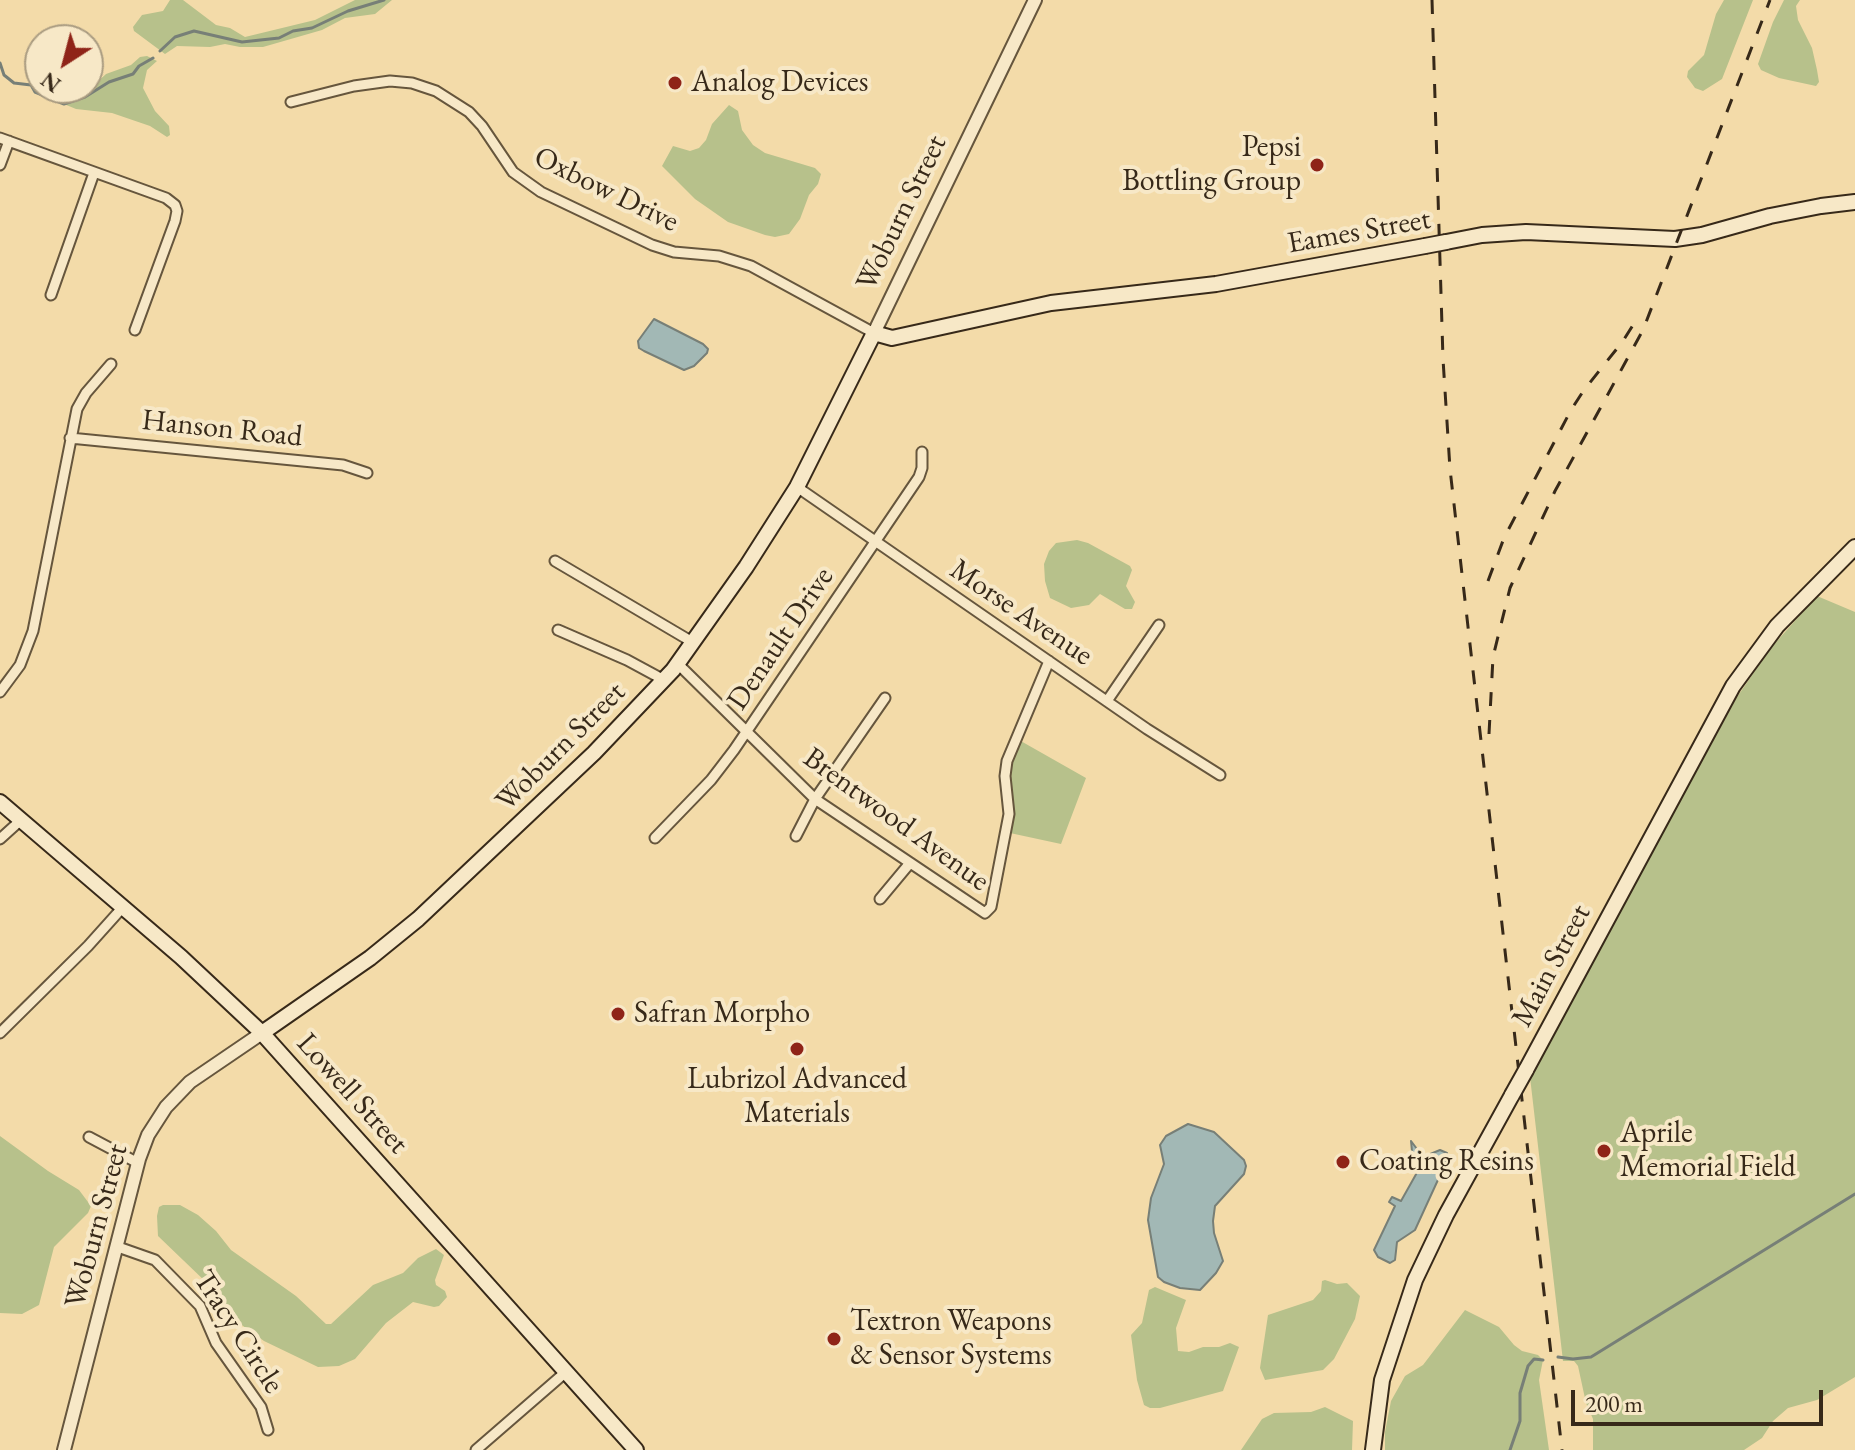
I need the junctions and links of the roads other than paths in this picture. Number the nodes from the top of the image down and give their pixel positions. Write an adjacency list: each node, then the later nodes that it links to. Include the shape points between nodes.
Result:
1 (1035, 0): 9 (street, Woburn Street)
2 (291, 102): 9 (street, Oxbow Drive, via 382,82 436,91 469,112 513,172 541,192 652,245 751,266)
3 (4, 140): 4 (street); 5 (street)
4 (0, 165)
5 (94, 173): 7 (street); 8 (street, via 166,198 177,211)
6 (1855, 202): 9 (main road, Eames Street, bridge, via 1679,239 1482,235 1216,284 1051,303 892,338)
7 (51, 295)
8 (135, 330)
9 (874, 333): 14 (main road, Woburn Street)
10 (111, 364): 11 (street, via 79,403)
11 (70, 438): 13 (street, Hanson Road, via 343,465); 24 (street, via 33,631 23,659)
12 (922, 452): 15 (street, Denault Drive, via 921,473)
13 (367, 473)
14 (797, 487): 15 (street, Morse Avenue); 20 (main road, Woburn Street)
15 (876, 541): 21 (street, Morse Avenue); 27 (street, Denault Drive)
16 (1855, 547): 48 (main road, Main Street, bridge, via 1777,626 1733,686 1446,1215 1415,1280 1382,1380)
17 (555, 561): 20 (street)
18 (1159, 625): 26 (street)
19 (558, 630): 23 (street)
20 (694, 643): 22 (main road, Woburn Street)
21 (1049, 661): 26 (street, Morse Avenue); 35 (street, Brentwood Avenue, via 1006,765 1009,814 989,912)
22 (678, 664): 23 (main road, Woburn Street); 27 (street, Brentwood Avenue)
23 (664, 680): 39 (main road, Woburn Street, via 426,912)
24 (0, 692)
25 (885, 698): 29 (street)
26 (1107, 701): 28 (street, Morse Avenue)
27 (746, 732): 29 (street, Brentwood Avenue); 33 (street, Denault Drive, via 711,780)
28 (1220, 775)
29 (815, 799): 32 (street); 35 (street, Brentwood Avenue)
30 (0, 802): 31 (main road, Lowell Street)
31 (21, 820): 34 (street); 37 (main road, Lowell Street)
32 (796, 836)
33 (655, 838)
34 (0, 839)
35 (910, 863): 36 (street)
36 (880, 899)
37 (123, 907): 38 (street); 39 (main road, Lowell Street)
38 (0, 1033)
39 (262, 1033): 41 (street, Woburn Street, via 179,1093 153,1126); 43 (main road, Lowell Street)
40 (89, 1137): 41 (street)
41 (138, 1163): 42 (street, Woburn Street)
42 (118, 1247): 44 (street, Tracy Circle, via 155,1260 200,1306 216,1343 261,1407); 45 (street, Woburn Street)
43 (567, 1371): 46 (street); 47 (main road, Lowell Street)
44 (268, 1430)
45 (64, 1450)
46 (476, 1450)
47 (636, 1450)
48 (1373, 1450)

